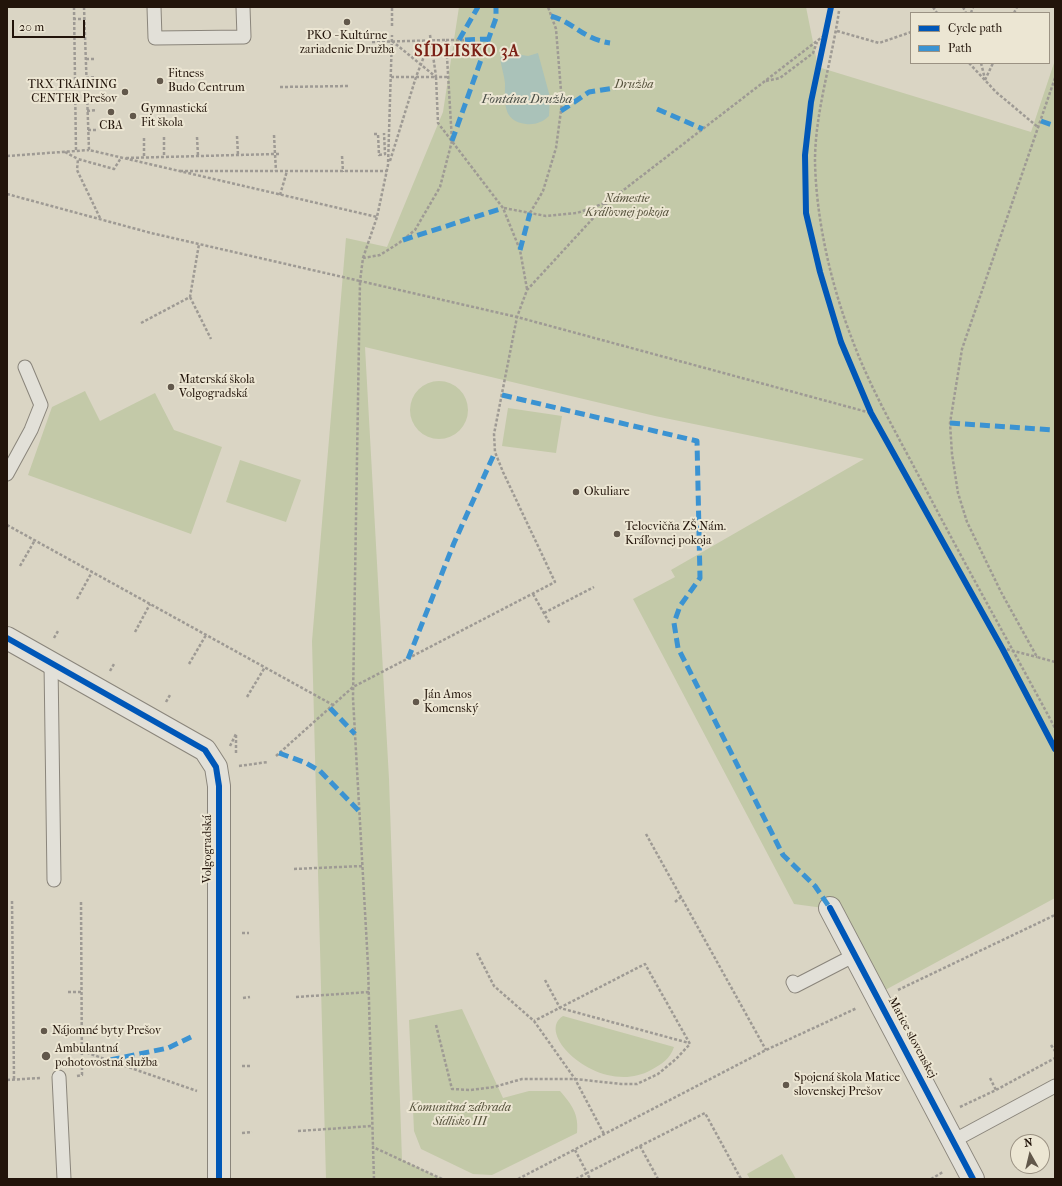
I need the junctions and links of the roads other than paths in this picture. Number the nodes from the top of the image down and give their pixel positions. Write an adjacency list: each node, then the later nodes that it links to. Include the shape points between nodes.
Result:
1 (154, 7): 2 (lane, via 155,38 244,36)
2 (243, 7)
3 (25, 367): 4 (lane, via 41,405 31,430)
4 (7, 474)
5 (7, 638): 6 (street, Volgogradská)
6 (51, 663): 7 (lane); 15 (street, Volgogradská, via 205,750 218,776)
7 (54, 880)
8 (830, 908): 9 (street, Matice slovenskej)
9 (855, 954): 10 (lane, via 795,986); 13 (street, Matice slovenskej)
10 (793, 982)
11 (59, 1077): 14 (lane)
12 (1055, 1086): 13 (lane)
13 (953, 1141): 16 (street, Matice slovenskej)
14 (64, 1179)
15 (219, 1179)
16 (973, 1179)

